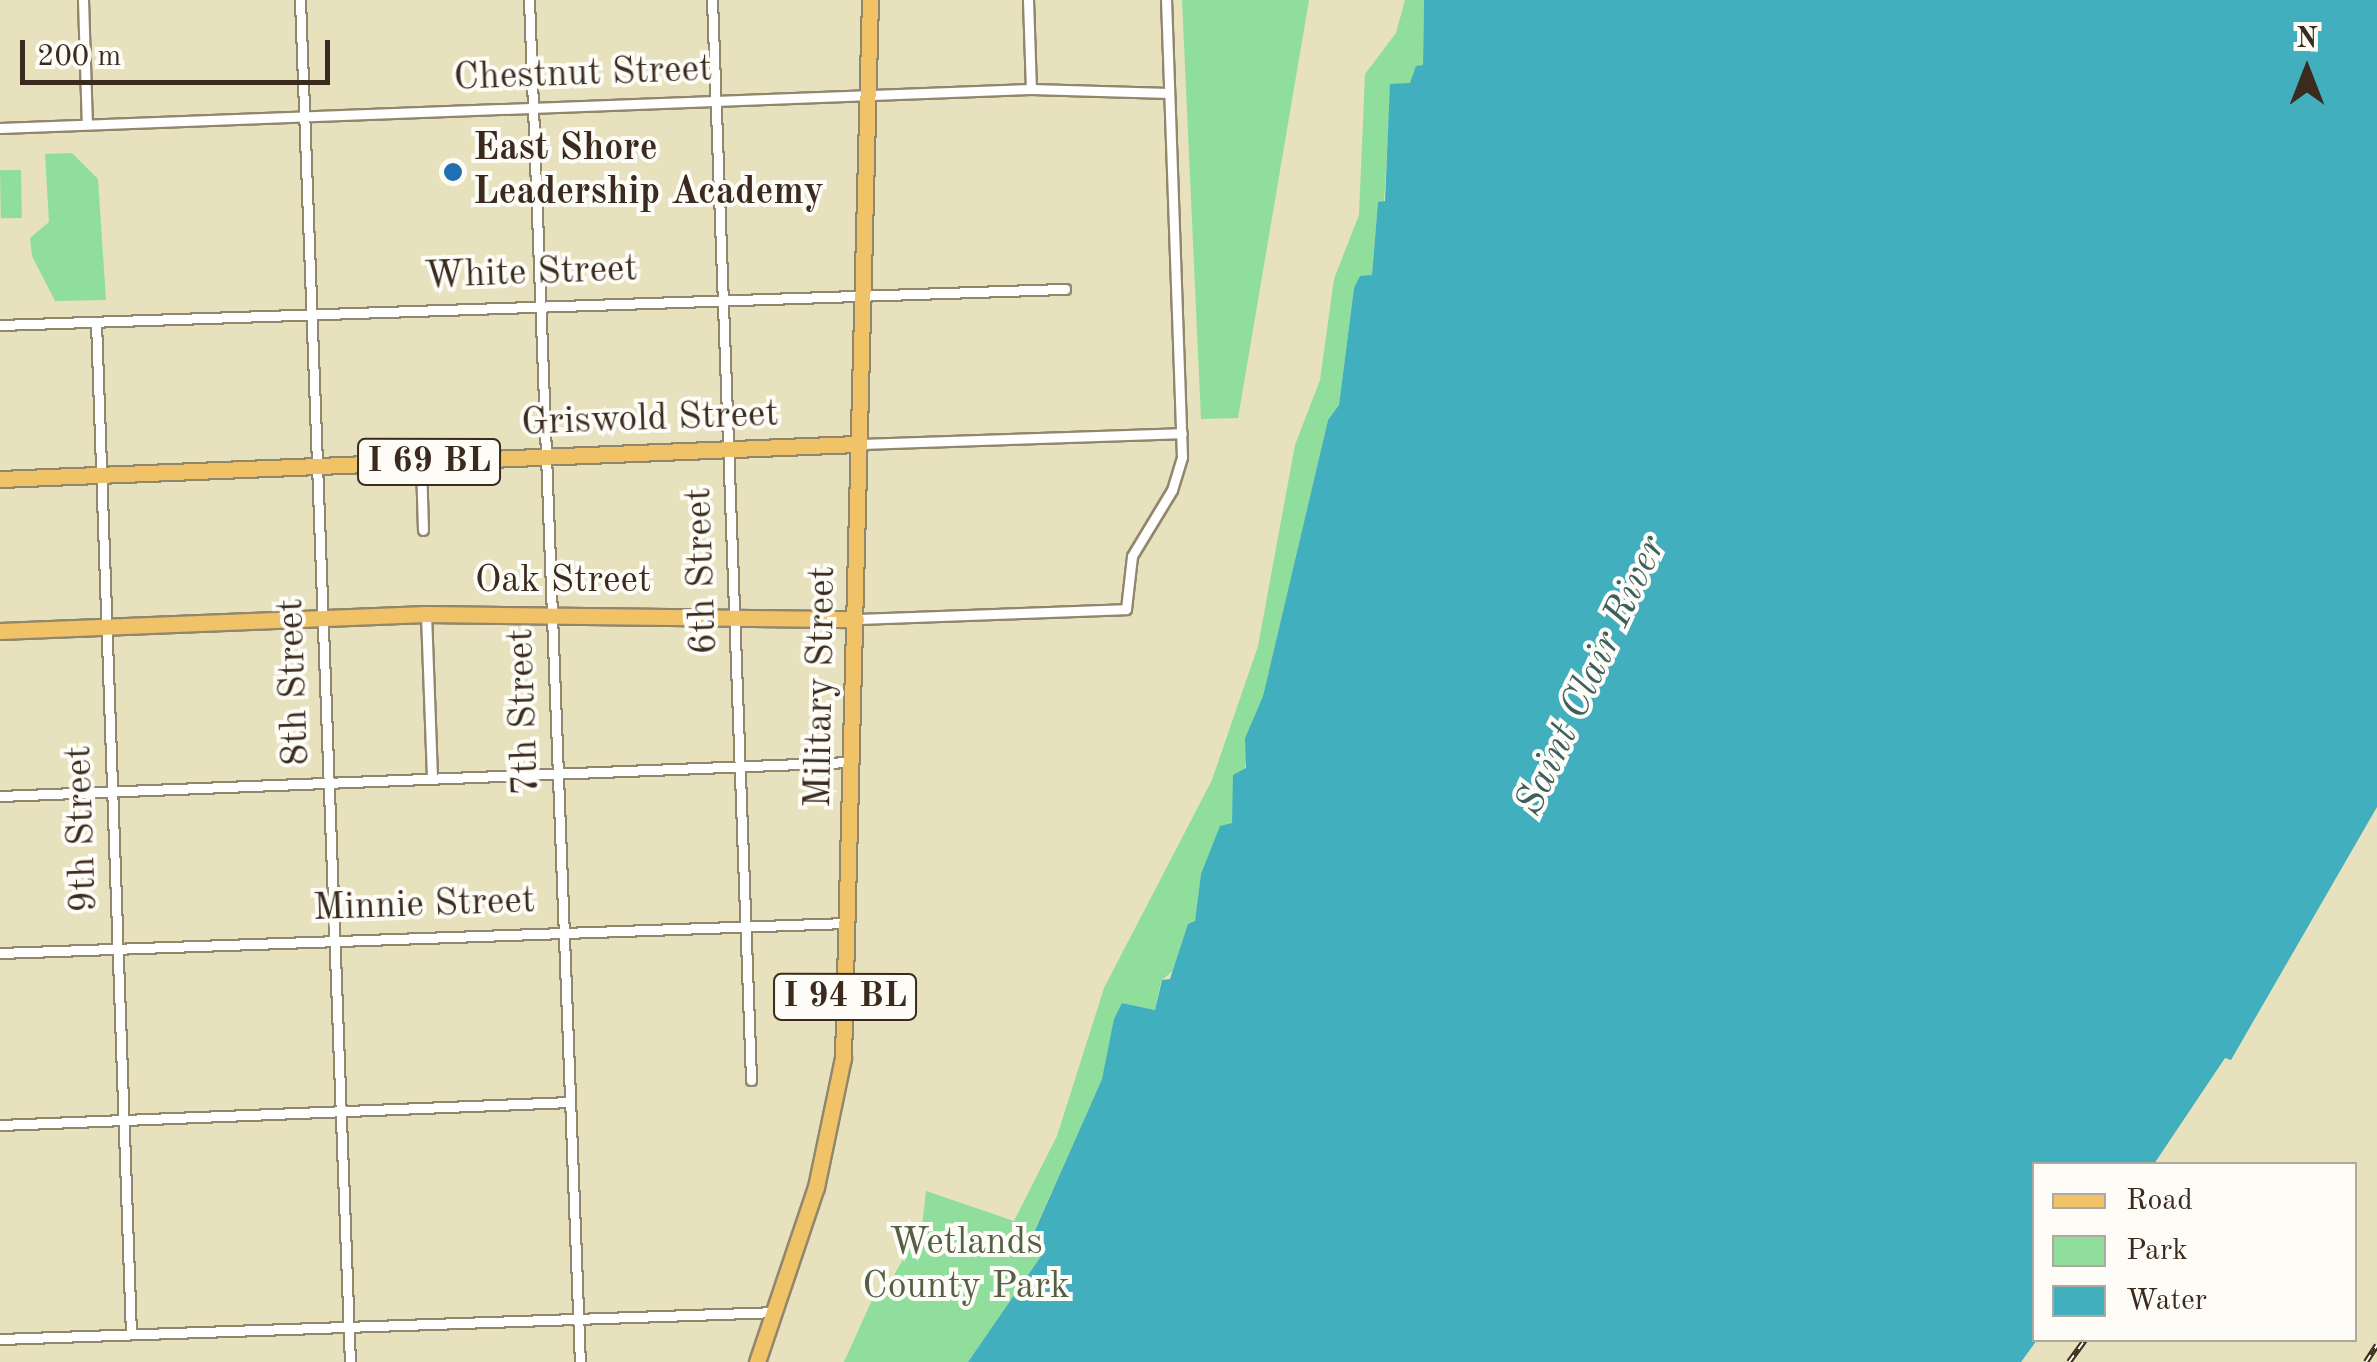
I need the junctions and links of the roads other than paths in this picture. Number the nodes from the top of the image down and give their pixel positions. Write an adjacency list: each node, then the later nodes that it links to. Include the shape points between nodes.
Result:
1 (82, 0): 14 (street)
2 (300, 0): 13 (street, 8th Street)
3 (529, 0): 12 (street, 7th Street)
4 (712, 0): 11 (street, 6th Street)
5 (870, 0): 10 (main road, Military Street)
6 (1028, 0): 8 (street)
7 (1166, 0): 9 (street)
8 (1031, 88): 9 (street, Chestnut Street); 10 (street, Chestnut Street)
9 (1169, 93): 23 (street)
10 (867, 94): 11 (street, Chestnut Street); 17 (main road, Military Street)
11 (716, 100): 12 (street, Chestnut Street); 18 (street, 6th Street)
12 (534, 106): 13 (street, Chestnut Street); 19 (street, 7th Street)
13 (304, 116): 14 (street, Chestnut Street); 20 (street, 8th Street)
14 (87, 124): 15 (street, Chestnut Street)
15 (0, 128)
16 (1065, 289): 17 (street, White Street)
17 (863, 292): 18 (street, White Street); 24 (main road, Military Street)
18 (724, 297): 19 (street, White Street); 25 (street, 6th Street)
19 (540, 304): 20 (street, White Street); 26 (street, 7th Street)
20 (311, 313): 21 (street, White Street); 28 (street, 8th Street)
21 (96, 322): 22 (street, White Street); 29 (street, 9th Street)
22 (0, 326)
23 (1182, 434): 24 (street, Griswold Street); 36 (street, Oak Street, via 1180,473 1132,556 1126,609)
24 (858, 444): 25 (main road, Griswold Street / I 69 BL); 36 (main road, Military Street)
25 (728, 450): 26 (main road, Griswold Street / I 69 BL); 34 (street, 6th Street)
26 (546, 456): 27 (main road, Griswold Street / I 69 BL); 33 (street, 7th Street)
27 (421, 462): 28 (main road, Griswold Street / I 69 BL); 31 (street)
28 (317, 465): 29 (main road, Griswold Street / I 69 BL); 35 (street, 8th Street)
29 (102, 475): 30 (main road, Griswold Street / I 69 BL); 37 (street, 9th Street)
30 (0, 479)
31 (423, 530)
32 (426, 614): 33 (main road, Oak Street); 35 (main road, Oak Street); 42 (street)
33 (552, 614): 34 (main road, Oak Street); 41 (street, 7th Street)
34 (734, 616): 36 (main road, Oak Street); 40 (street, 6th Street)
35 (323, 618): 37 (main road, Oak Street); 43 (street, 8th Street)
36 (856, 620): 39 (main road, Military Street / I 94 BL)
37 (106, 626): 38 (main road, Oak Street); 44 (street, 9th Street)
38 (0, 631)
39 (853, 762): 40 (street); 46 (main road, Military Street / I 94 BL)
40 (741, 766): 41 (street); 47 (street, 6th Street)
41 (558, 773): 42 (street); 48 (street, 7th Street)
42 (432, 778): 43 (street)
43 (328, 781): 44 (street); 49 (street, 8th Street)
44 (112, 791): 45 (street); 50 (street, 9th Street)
45 (0, 796)
46 (850, 923): 47 (street, Minnie Street); 57 (main road, Military Street / I 94 BL, via 838,1096)
47 (746, 924): 48 (street, Minnie Street); 52 (street, 6th Street)
48 (564, 931): 49 (street, Minnie Street); 53 (street, 7th Street)
49 (335, 939): 50 (street, Minnie Street); 54 (street, 8th Street)
50 (118, 948): 51 (street, Minnie Street); 55 (street, 9th Street)
51 (0, 953)
52 (751, 1080)
53 (570, 1102): 54 (street); 58 (street, 7th Street)
54 (341, 1110): 55 (street); 59 (street, 8th Street)
55 (125, 1120): 56 (street); 60 (street, 9th Street)
56 (0, 1125)
57 (777, 1312): 58 (street); 64 (main road, Military Street / I 94 BL)
58 (578, 1316): 59 (street); 63 (street, 7th Street)
59 (349, 1326): 60 (street); 62 (street, 8th Street)
60 (131, 1333): 61 (street)
61 (0, 1339)
62 (350, 1362)
63 (580, 1362)
64 (758, 1362)

